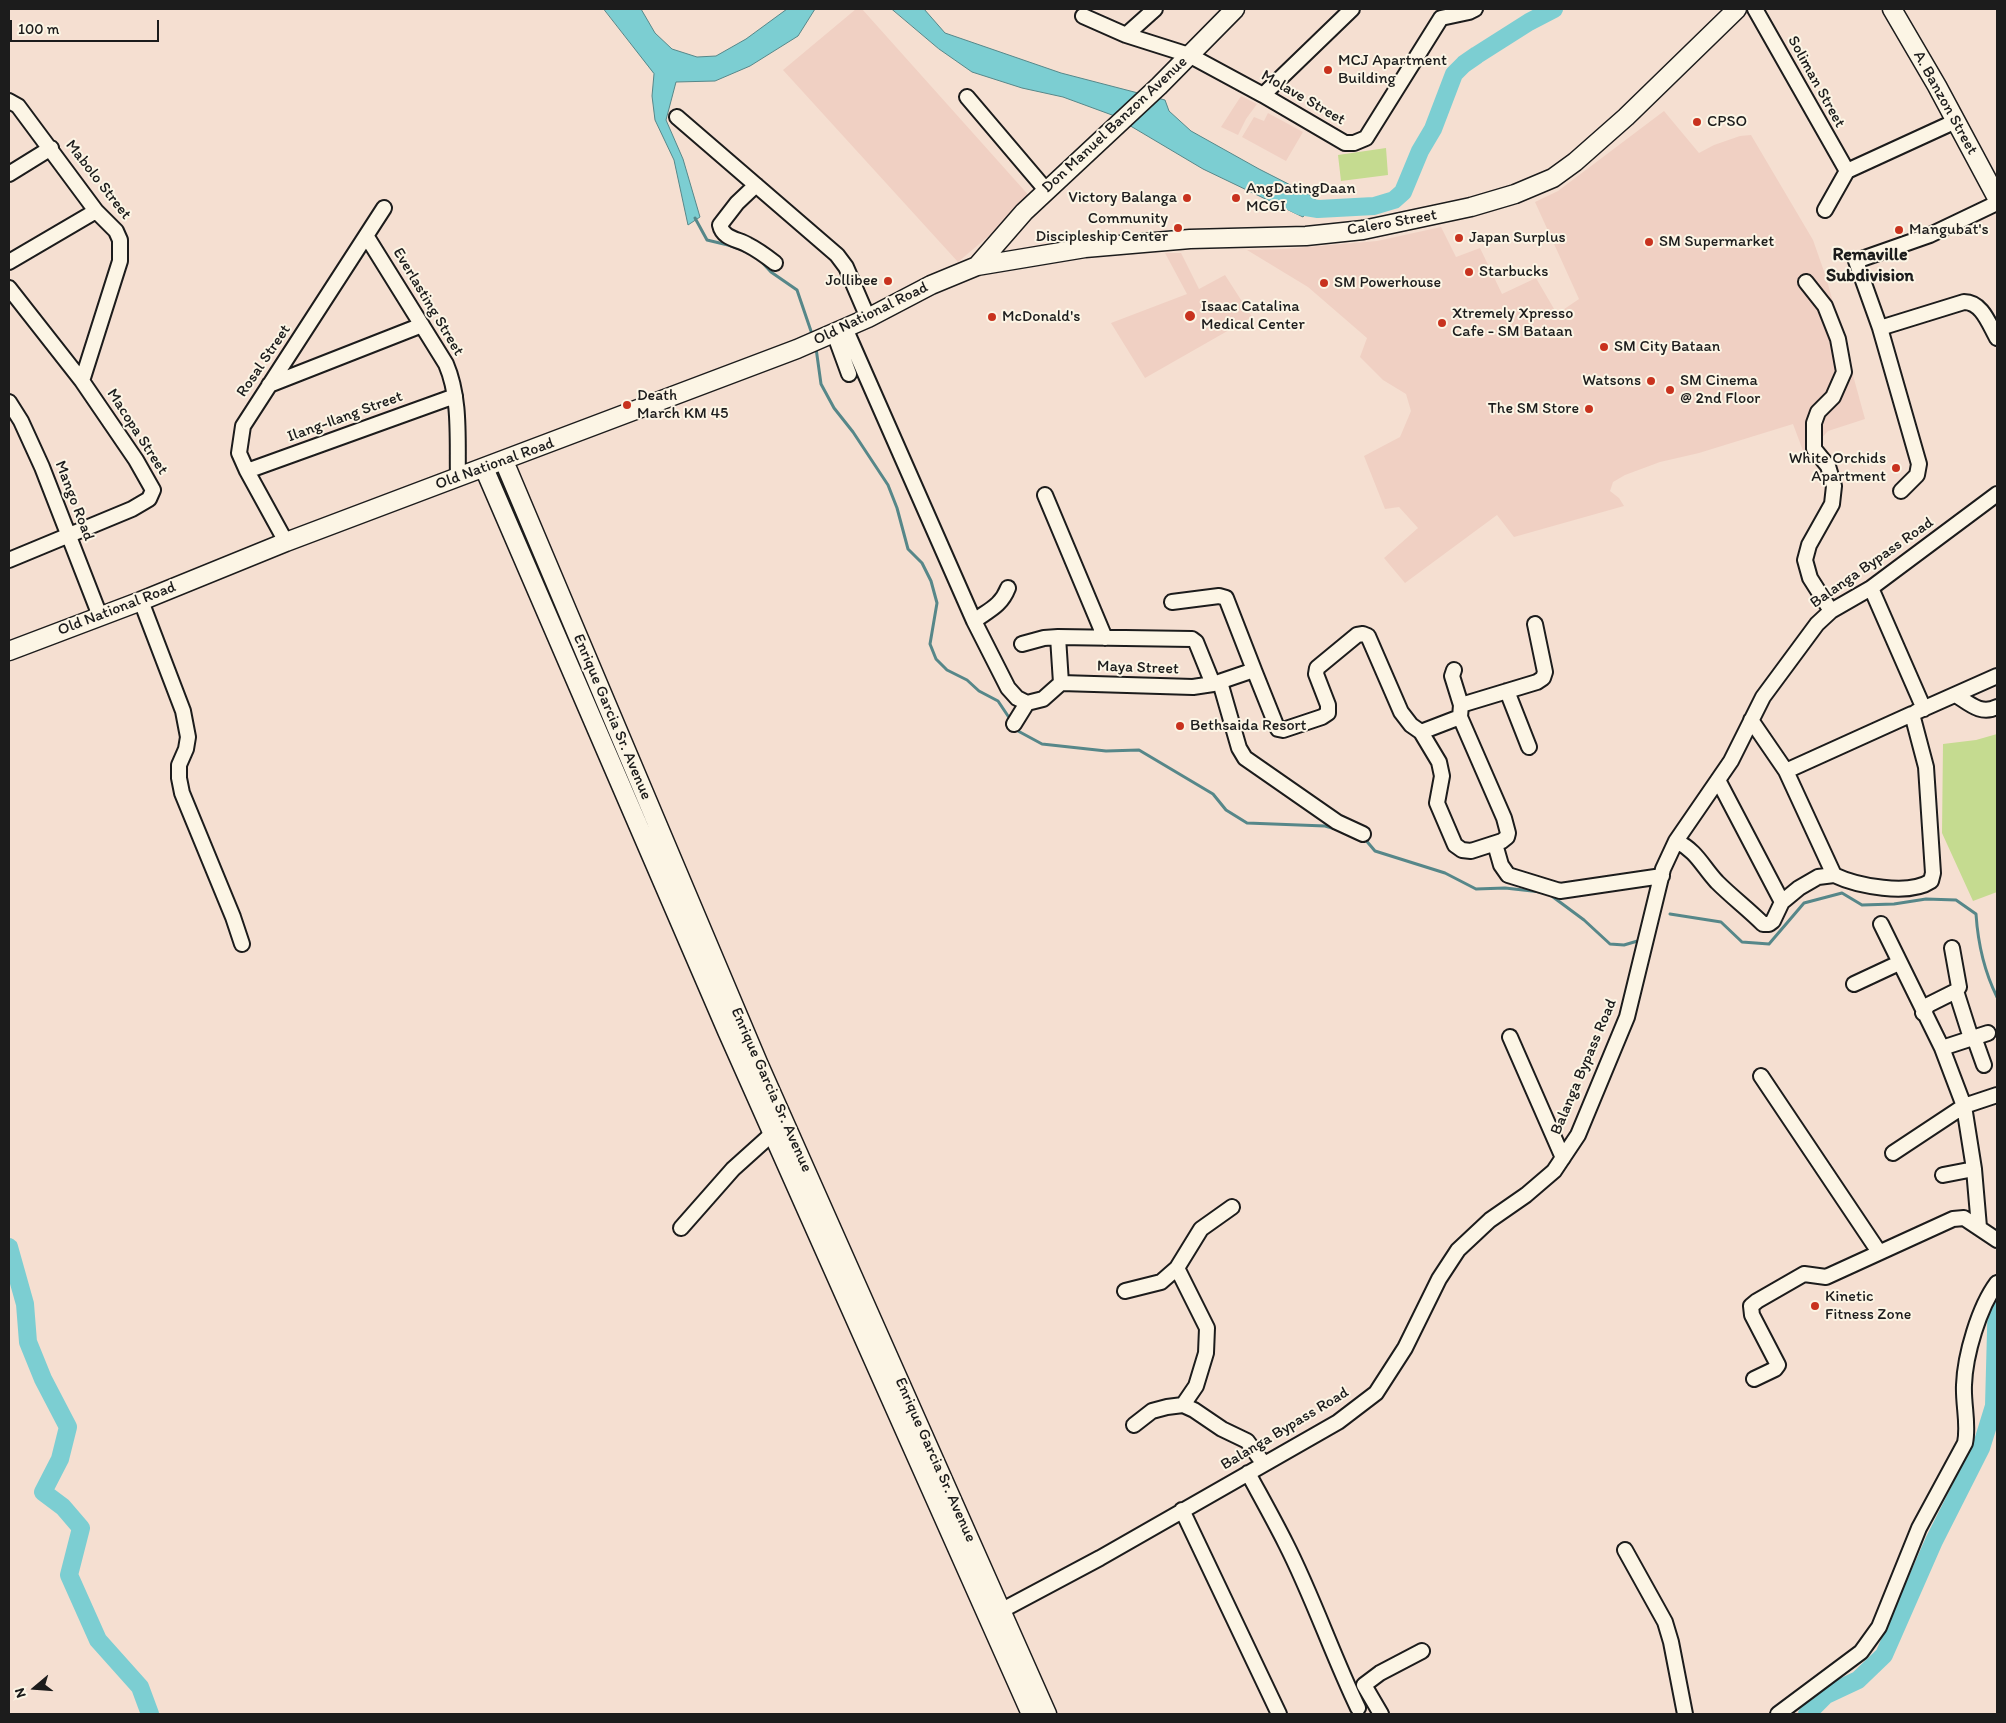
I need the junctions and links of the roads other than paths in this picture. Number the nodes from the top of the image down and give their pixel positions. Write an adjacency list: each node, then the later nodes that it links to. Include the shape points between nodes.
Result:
1 (1155, 9): 10 (street)
2 (1235, 9): 11 (main road, Don Manuel Banzon Avenue)
3 (1352, 9): 12 (street)
4 (1475, 9): 8 (street)
5 (1736, 9): 30 (main road, Calero Street, via 1582,156 1553,178 1515,194 1471,207 1363,230 1306,236 1190,238 1085,248)
6 (1755, 9): 18 (street, Soliman Street)
7 (1892, 9): 16 (main road, A. Banzon Street)
8 (1437, 13): 12 (street, Molave Street, via 1366,138 1354,144 1344,142)
9 (1082, 16): 10 (street, Molave Street)
10 (1126, 35): 11 (street, Molave Street)
11 (1189, 55): 12 (street, Molave Street); 21 (main road, Don Manuel Banzon Avenue, via 1121,123)
12 (1263, 94)
13 (967, 96): 21 (street)
14 (9, 101): 17 (street, Mabolo Street, via 18,106)
15 (677, 117): 20 (street)
16 (1956, 121): 18 (street); 22 (main road, A. Banzon Street)
17 (51, 148): 19 (street); 26 (street, Mabolo Street)
18 (1847, 171): 25 (street)
19 (9, 174)
20 (756, 185): 29 (street, via 720,226 731,238 747,244); 33 (street, via 836,254 846,267)
21 (1046, 190): 30 (main road, Don Manuel Banzon Avenue)
22 (1997, 198)
23 (1997, 203): 35 (street, via 1930,235 1856,261)
24 (384, 208): 27 (street, Rosal Street)
25 (1825, 210)
26 (96, 211): 28 (street); 39 (street, Mabolo Street, via 116,231 121,250)
27 (367, 236): 34 (street, Everlasting Street); 40 (street, Rosal Street)
28 (9, 262)
29 (775, 263)
30 (977, 266): 33 (main road, Old National Road, via 931,285)
31 (1806, 282): 57 (street, via 1825,306 1838,338 1844,372 1833,397 1818,412 1814,423 1814,449 1828,466 1834,486 1832,504 1809,545 1805,560 1810,578)
32 (9, 288): 39 (street, Macopa Street)
33 (868, 318): 36 (main road, Old National Road)
34 (422, 326): 40 (street); 41 (street, Everlasting Street, via 451,374)
35 (1880, 328): 37 (street, via 1971,302 1978,306); 47 (street, via 1919,464 1917,474)
36 (828, 336): 38 (street); 43 (main road, Old National Road); 59 (street)
37 (1997, 338)
38 (849, 374)
39 (82, 381): 50 (street, Macopa Street, via 153,490 149,499 132,509)
40 (269, 385): 45 (street, Rosal Street, via 243,426 239,453)
41 (455, 396): 45 (street, Ilang-Ilang Street); 46 (street, Everlasting Street)
42 (9, 402): 50 (street, Mango Road, via 42,466)
43 (504, 461): 44 (main road, Old National Road); 99 (main road, Enrique Garcia Sr. Avenue)
44 (484, 468): 46 (main road, Old National Road); 99 (main road, Enrique Garcia Sr. Avenue)
45 (247, 472): 51 (street, Rosal Street)
46 (458, 478): 51 (main road, Old National Road)
47 (1901, 491)
48 (1997, 494): 54 (street, Balanga Bypass Road)
49 (1044, 495): 62 (street)
50 (68, 536): 52 (street, Macopa Street); 58 (street, Mango Road)
51 (286, 542): 55 (main road, Old National Road)
52 (9, 560)
53 (1008, 588): 59 (street, via 1000,603)
54 (1871, 588): 57 (street, Balanga Bypass Road); 75 (street)
55 (140, 601): 58 (main road, Old National Road); 89 (street, via 183,711 188,737 179,765 182,794)
56 (1172, 602): 65 (street, via 1219,596 1226,598)
57 (1831, 611): 76 (street, Balanga Bypass Road, via 1817,624 1776,678)
58 (100, 616): 64 (main road, Old National Road)
59 (974, 621): 72 (street, via 1008,688)
60 (1535, 624): 70 (street, via 1544,666 1543,678)
61 (1058, 637): 62 (street); 63 (street); 68 (street)
62 (1104, 638): 69 (street, via 1192,639)
63 (1022, 644)
64 (9, 651)
65 (1254, 670): 69 (street, Maya Street); 78 (street, via 1276,725 1283,730 1328,713 1317,668 1357,635 1363,634 1368,636 1401,712 1411,726)
66 (1454, 670): 74 (street, via 1452,676)
67 (1997, 676): 71 (street)
68 (1061, 683): 69 (street, Maya Street, via 1193,687); 72 (street, via 1043,699)
69 (1217, 683): 82 (street, via 1245,758 1337,822)
70 (1507, 691): 74 (street); 79 (street)
71 (1956, 695): 73 (street, via 1977,709); 75 (street)
72 (1027, 703): 77 (street)
73 (1997, 708)
74 (1460, 711): 78 (street); 84 (street, via 1507,828 1507,837)
75 (1918, 711): 80 (street); 85 (street, via 1926,767 1931,881 1918,888 1888,889)
76 (1751, 720): 80 (street); 81 (street, Balanga Bypass Road)
77 (1014, 724)
78 (1421, 732): 84 (street, via 1438,762 1442,776 1437,803 1455,845 1472,852)
79 (1529, 746)
80 (1786, 771): 85 (street)
81 (1718, 780): 83 (street, Balanga Bypass Road); 87 (street)
82 (1363, 834)
83 (1676, 841): 86 (street, Balanga Bypass Road); 87 (street, via 1689,847 1736,901 1763,924 1773,921)
84 (1495, 844): 86 (street, via 1501,865 1508,875 1560,891)
85 (1834, 874): 87 (street, via 1810,880)
86 (1662, 876): 105 (street, Balanga Bypass Road, via 1627,1017 1578,1135)
87 (1782, 902)
88 (1881, 924): 91 (street)
89 (242, 944)
90 (1952, 948): 93 (street)
91 (1899, 963): 92 (street); 94 (street)
92 (1854, 984)
93 (1956, 991): 94 (street, via 1928,1005); 95 (street)
94 (1923, 1013): 97 (street)
95 (1978, 1036): 97 (street); 98 (street)
96 (1510, 1037): 105 (street)
97 (1942, 1048): 102 (street)
98 (1984, 1065)
99 (753, 1069): 103 (main road, Enrique Garcia Sr. Avenue); 123 (main road, Enrique Garcia Sr. Avenue)
100 (1761, 1076): 112 (street)
101 (1997, 1095): 102 (street)
102 (1964, 1106): 104 (street); 106 (street)
103 (773, 1133): 110 (street, via 733,1169); 123 (main road, Enrique Garcia Sr. Avenue)
104 (1893, 1153)
105 (1562, 1158): 119 (street, Balanga Bypass Road, via 1554,1171 1490,1220 1458,1250 1439,1279 1406,1348 1376,1393 1338,1422)
106 (1974, 1169): 107 (street); 109 (street)
107 (1944, 1175)
108 (1232, 1207): 113 (street, via 1201,1229)
109 (1979, 1226): 111 (street); 112 (street, via 1964,1218 1953,1219)
110 (681, 1228)
111 (1997, 1240)
112 (1879, 1252): 116 (street, via 1826,1277 1804,1274 1752,1306 1752,1314 1778,1365)
113 (1177, 1268): 115 (street, via 1160,1282); 117 (street, via 1207,1328 1204,1361 1196,1386)
114 (1997, 1283): 132 (street, via 1988,1295 1971,1346 1964,1383 1965,1443 1919,1528 1879,1627 1861,1652)
115 (1125, 1291)
116 (1754, 1380)
117 (1183, 1405): 118 (street, via 1152,1411); 119 (street, via 1247,1441)
118 (1134, 1426)
119 (1264, 1464): 120 (street, Balanga Bypass Road)
120 (1248, 1473): 121 (street, Balanga Bypass Road); 126 (street, via 1286,1543 1340,1672)
121 (1182, 1510): 123 (street, Balanga Bypass Road); 129 (street)
122 (1625, 1550): 131 (street, via 1665,1622)
123 (995, 1614): 127 (main road, Enrique Garcia Sr. Avenue); 128 (main road, Enrique Garcia Sr. Avenue)
124 (1422, 1651): 125 (street)
125 (1364, 1685): 126 (street); 130 (street)
126 (1360, 1711)
127 (1031, 1714)
128 (1047, 1714)
129 (1279, 1714)
130 (1381, 1714)
131 (1685, 1714)
132 (1778, 1714)

